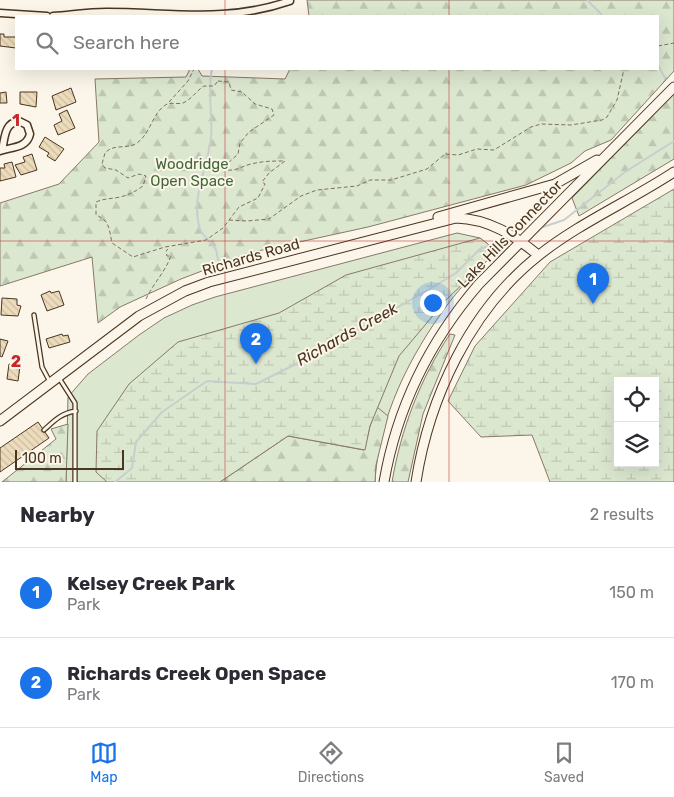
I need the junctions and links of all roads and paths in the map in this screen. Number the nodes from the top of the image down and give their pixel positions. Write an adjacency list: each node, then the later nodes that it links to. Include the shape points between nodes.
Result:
1 (290, 1): 5 (street, via 246,14)
2 (0, 13): 3 (street)
3 (31, 15)
4 (66, 15): 5 (street, via 107,12)
5 (195, 15)
6 (674, 44): 7 (path)
7 (659, 46)
8 (194, 70): 11 (path)
9 (624, 70): 15 (path, via 617,100 602,120 571,125 541,124 494,150 445,154 427,169 405,177 317,190 301,196 273,217 253,221)
10 (674, 87): 12 (main road, Lake Hills Connector)
11 (168, 103): 15 (path, via 181,103 195,96 204,86 214,86 218,81 228,82 231,90 242,92 255,104 272,110 274,115 249,132 240,143 238,154 226,165 228,170 235,171 250,164 285,161 268,173 258,198 238,207); 18 (path, via 162,107 144,138 134,145 109,148 103,157 105,168 116,170 123,176 144,174 143,186 123,197 100,200 95,208 96,215 104,218 110,226 112,243 127,254 141,256)
12 (614, 148): 16 (main road, via 555,184 447,214); 17 (main road, Lake Hills Connector)
13 (1, 150): 13 (street, via 27,142 30,134 27,125 19,121 10,124)
14 (674, 172): 19 (main road)
15 (228, 220): 18 (path, via 213,237)
16 (397, 232): 17 (main road, Richards Road, via 448,219 473,219 499,228); 22 (main road, Richards Road, via 185,291 138,316)
17 (521, 242): 19 (main road, Richards Road); 28 (main road, Lake Hills Connector, via 456,312 428,354 399,418)
18 (170, 248): 20 (path, via 166,250 167,256 172,256 167,268)
19 (538, 255): 29 (main road, via 496,297 460,352 429,426)
20 (146, 300)
21 (34, 315): 23 (lane, via 42,367)
22 (59, 378): 23 (main road, Richards Road); 24 (lane, via 73,397)
23 (51, 384): 25 (main road, Richards Road)
24 (76, 411): 26 (lane, via 59,417); 27 (lane)
25 (0, 421)
26 (44, 430)
27 (75, 482)
28 (384, 482)
29 (416, 482)

